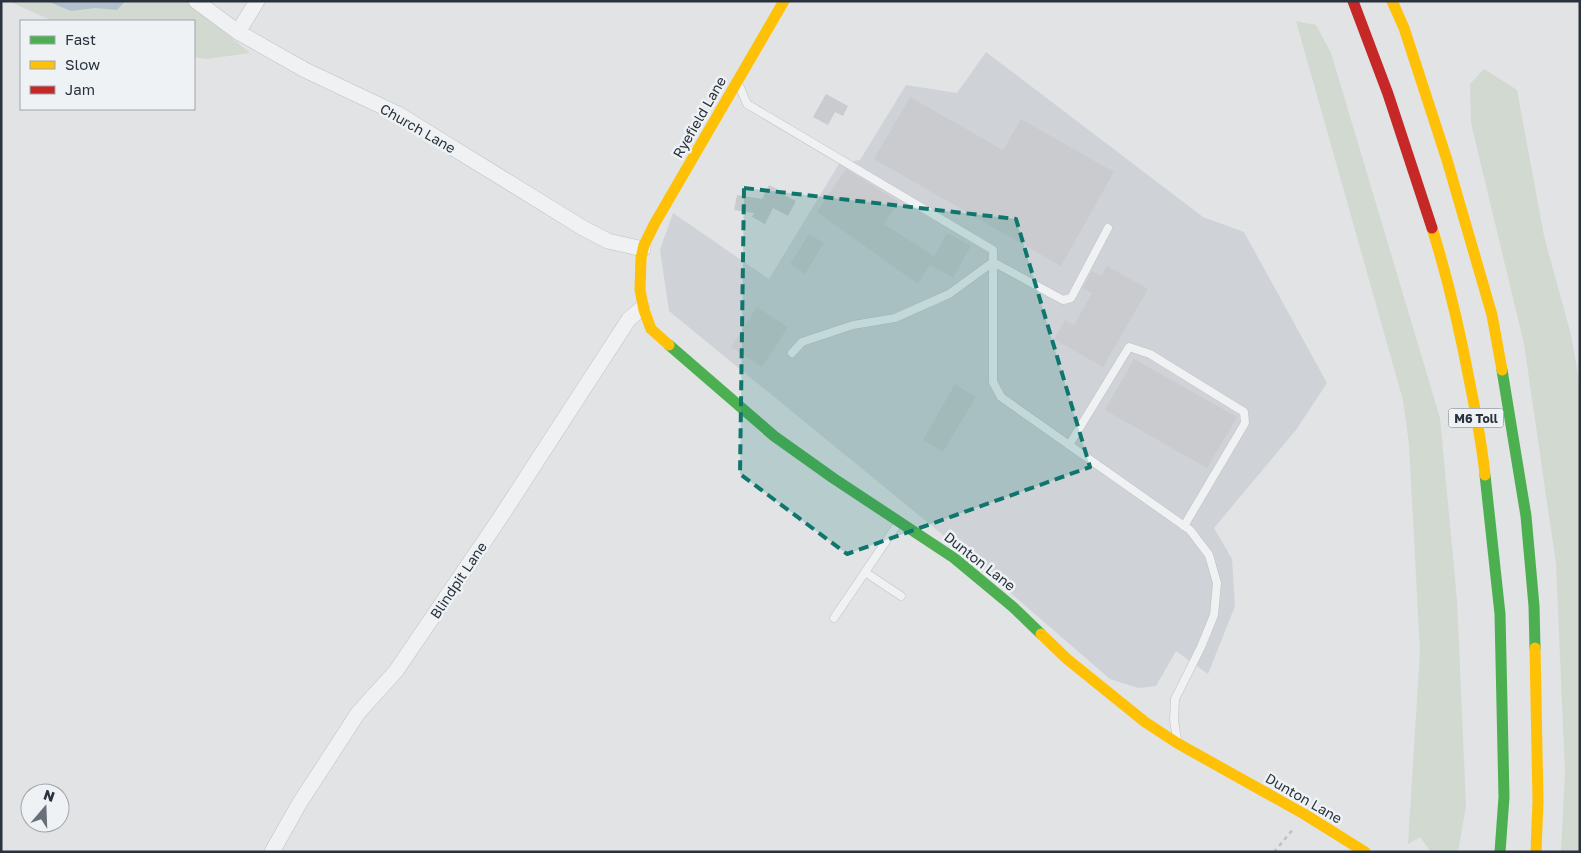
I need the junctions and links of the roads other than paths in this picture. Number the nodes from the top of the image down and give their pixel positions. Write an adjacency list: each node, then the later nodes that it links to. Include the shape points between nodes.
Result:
1 (196, 1): 6 (street, Church Lane)
2 (257, 1): 6 (street)
3 (784, 1): 7 (main road, Ryefield Lane)
4 (1353, 1): 22 (main road, M6 Toll, via 1388,94 1443,262 1482,447 1500,614 1504,797)
5 (1392, 1): 23 (main road, M6 Toll, via 1448,160 1492,315 1512,429 1526,516 1534,606)
6 (238, 32): 9 (street, Church Lane, via 305,70 398,114 582,228 608,240)
7 (738, 81): 9 (main road, Ryefield Lane); 10 (lane, via 747,104 993,250)
8 (1108, 228): 10 (lane, via 1071,298 1063,300)
9 (643, 249): 11 (main road, Dunton Lane, via 639,270)
10 (993, 262): 12 (lane, via 949,294 895,318 853,325 802,342); 13 (lane, via 993,382 1001,397)
11 (642, 308): 14 (main road, Dunton Lane, via 651,329 774,436); 20 (street, Blindpit Lane, via 629,319 396,671 358,712)
12 (792, 353)
13 (1069, 445): 15 (lane); 15 (lane, via 1129,347 1150,354 1244,412 1245,423)
14 (900, 521): 16 (lane); 19 (main road, Dunton Lane, via 954,558 1105,691)
15 (1184, 526): 19 (lane, via 1209,555 1218,583 1214,615 1175,699)
16 (865, 572): 17 (lane); 18 (lane)
17 (902, 596)
18 (834, 618)
19 (1177, 743): 21 (main road, Dunton Lane)
20 (272, 852)
21 (1365, 852)
22 (1500, 852)
23 (1536, 852)

